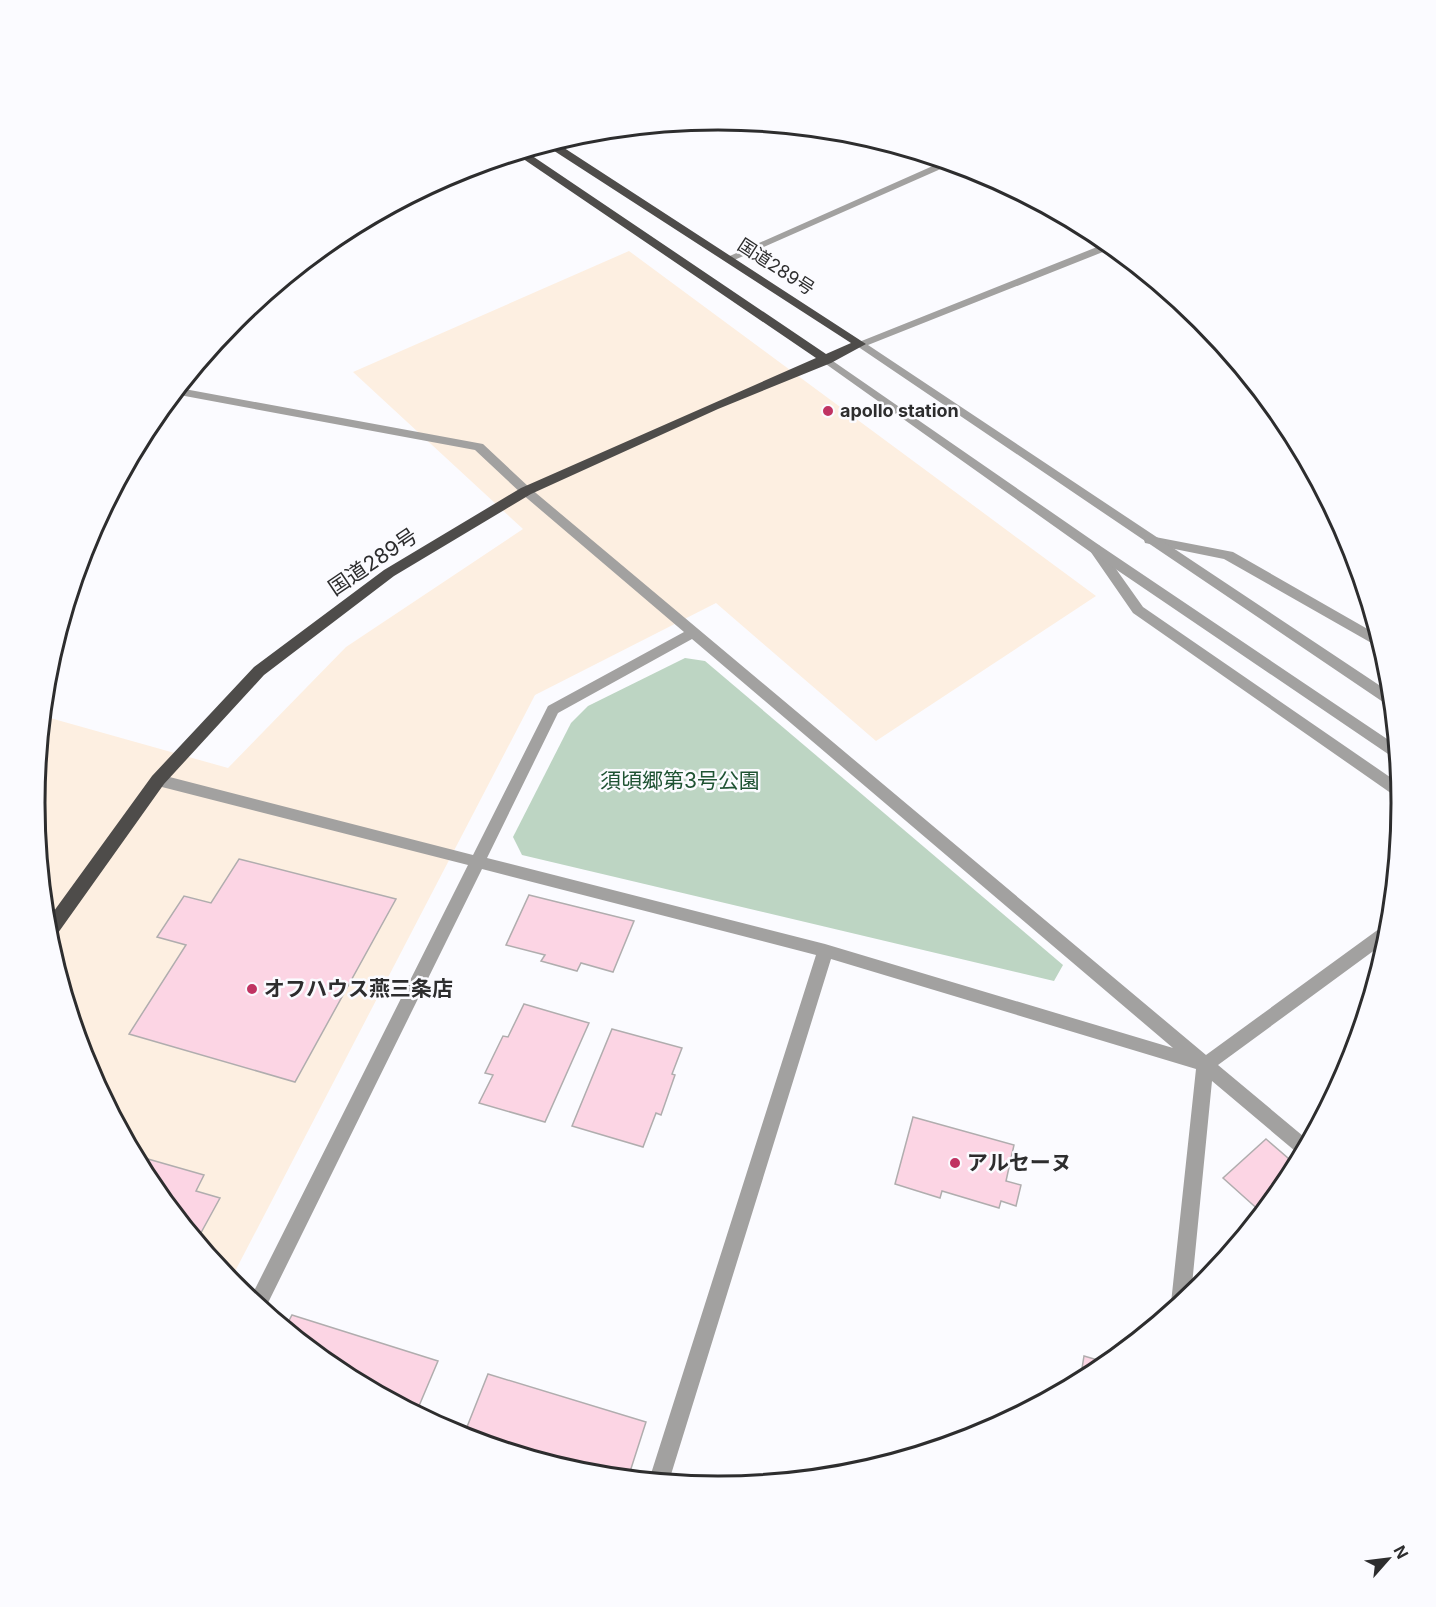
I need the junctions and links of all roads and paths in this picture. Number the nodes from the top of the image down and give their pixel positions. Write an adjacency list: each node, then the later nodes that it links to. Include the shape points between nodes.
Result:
1 (559, 150): 5 (highway, 国道289号)
2 (528, 158): 7 (highway)
3 (938, 167): 5 (street)
4 (1099, 249): 6 (street)
5 (728, 259): 6 (highway, 国道289号)
6 (860, 344): 7 (highway, 国道289号); 10 (street)
7 (827, 360): 9 (highway, 国道289号, via 713,405); 11 (street)
8 (185, 393): 9 (street, via 479,447)
9 (526, 491): 12 (street); 16 (highway, 国道289号, via 389,573 259,671)
10 (1150, 540): 13 (street, via 1228,555); 14 (street)
11 (1094, 548): 15 (street); 17 (street, via 1138,610)
12 (694, 632): 18 (street, via 553,710); 22 (street)
13 (1370, 636)
14 (1381, 694)
15 (1389, 747)
16 (158, 780): 18 (street); 19 (highway, 国道289号)
17 (1391, 785)
18 (479, 862): 21 (street); 25 (street)
19 (55, 918)
20 (1377, 940): 22 (street)
21 (825, 951): 22 (street); 26 (street)
22 (1205, 1065): 23 (street); 24 (street)
23 (1299, 1144)
24 (1182, 1290)
25 (261, 1297)
26 (661, 1474)

